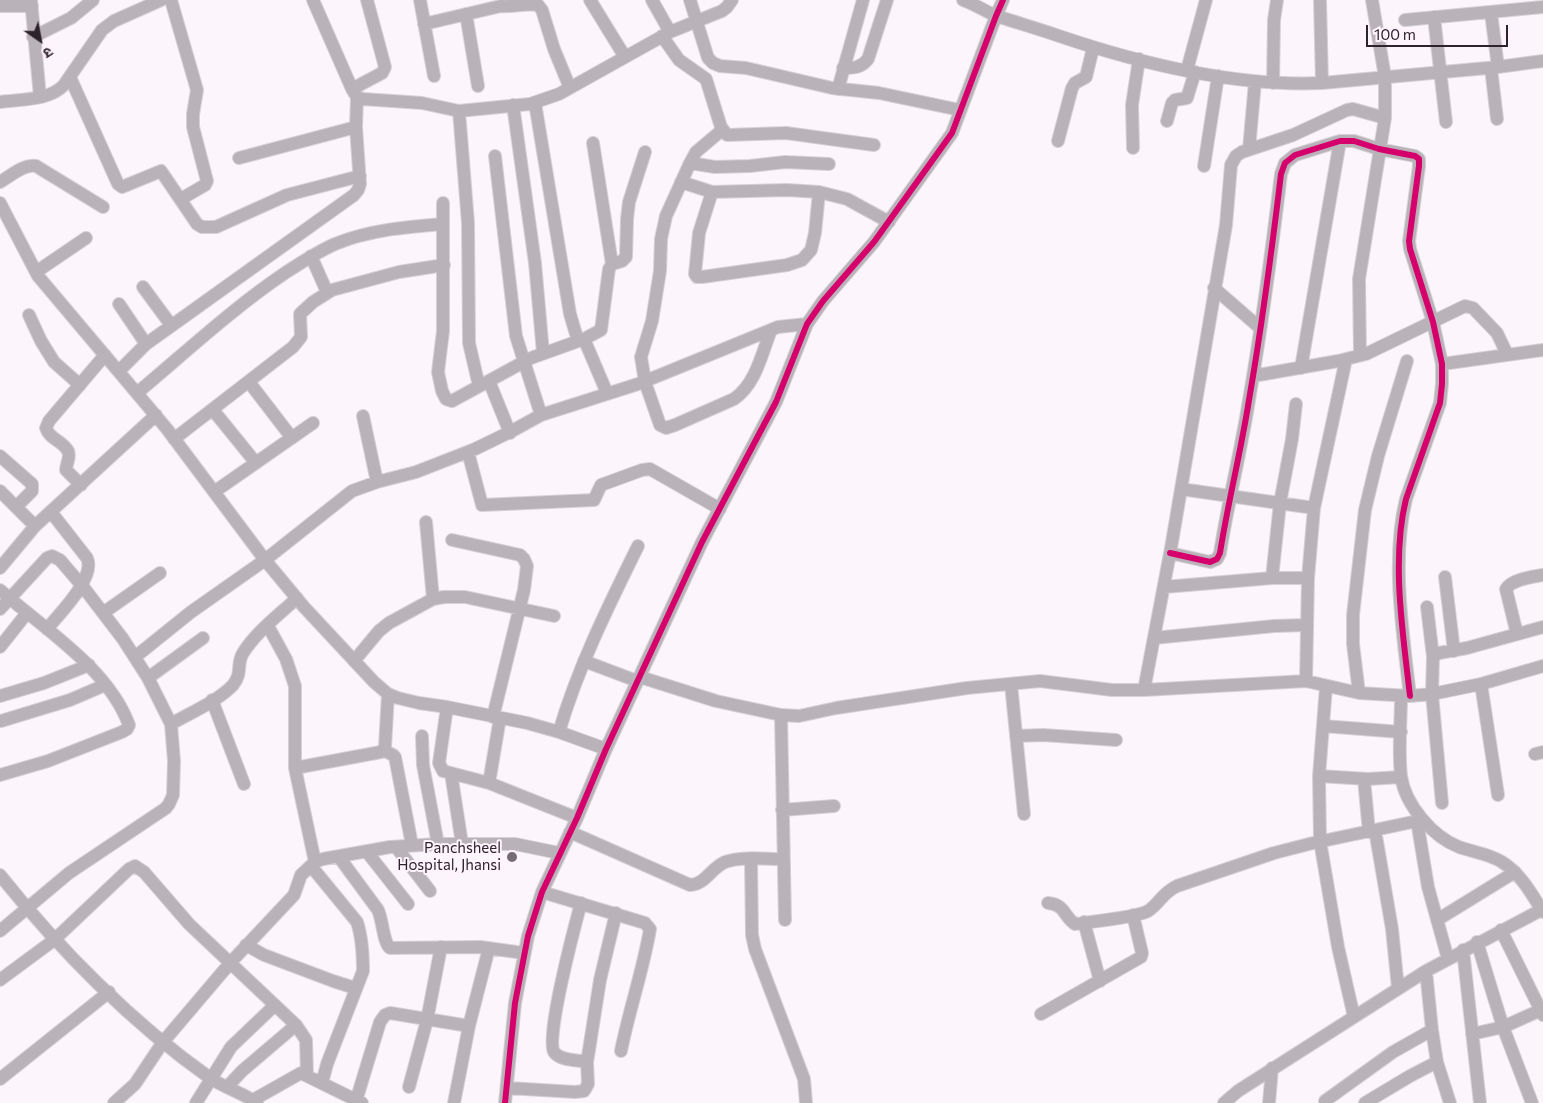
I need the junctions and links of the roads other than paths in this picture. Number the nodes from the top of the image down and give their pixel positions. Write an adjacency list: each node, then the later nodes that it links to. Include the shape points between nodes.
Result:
1 (93, 0): 30 (street, via 71,18)
2 (161, 0): 41 (street, via 109,24)
3 (171, 0): 80 (street, via 197,90 193,127 207,181)
4 (313, 0): 49 (street)
5 (367, 0): 49 (street, via 385,67 382,73)
6 (420, 0): 28 (street)
7 (590, 0): 32 (street)
8 (652, 0): 29 (street)
9 (690, 0): 27 (street)
10 (732, 0): 27 (street, via 722,11)
11 (863, 0): 35 (street)
12 (888, 0): 35 (street, via 868,59 862,66)
13 (963, 0): 24 (street)
14 (1003, 0): 24 (street)
15 (1206, 0): 37 (street)
16 (1277, 0): 44 (street)
17 (1320, 0): 45 (street)
18 (1372, 0): 42 (street)
19 (31, 3): 20 (street); 30 (street)
20 (0, 6)
21 (1543, 7): 22 (street)
22 (1491, 13): 25 (street); 36 (street)
23 (466, 14): 28 (street); 46 (street); 47 (street, via 501,6 538,4)
24 (996, 16): 31 (street); 54 (street)
25 (1434, 17): 26 (street); 38 (street)
26 (1405, 20)
27 (697, 21): 29 (street); 48 (street, via 712,63)
28 (424, 24): 39 (street)
29 (666, 34): 32 (street); 61 (street, via 679,60 706,79)
30 (33, 37): 50 (street)
31 (1093, 48): 33 (street); 62 (street, via 1086,77 1072,88)
32 (625, 58): 47 (street)
33 (1139, 59): 37 (street); 66 (street, via 1133,98)
34 (1543, 65): 36 (street)
35 (843, 68): 48 (street)
36 (1494, 68): 38 (street); 57 (street)
37 (1191, 71): 40 (street); 58 (street, via 1188,98 1172,103)
38 (1441, 72): 42 (street); 59 (street)
39 (434, 76)
40 (1218, 76): 43 (street); 74 (street)
41 (70, 77): 50 (street, via 56,92); 80 (street, via 118,184 122,187 161,171)
42 (1385, 77): 45 (street); 56 (street)
43 (1255, 82): 44 (street); 67 (street)
44 (1273, 83): 45 (street)
45 (1322, 83)
46 (478, 86)
47 (570, 88): 52 (street)
48 (838, 89): 54 (street, via 879,93)
49 (354, 93): 55 (street, via 363,99 422,103); 60 (street)
50 (40, 97): 51 (street)
51 (0, 102)
52 (535, 103): 53 (street); 101 (street, via 570,314)
53 (514, 106): 55 (street); 104 (street, via 535,263)
54 (960, 110): 84 (street, via 952,133)
55 (459, 111): 118 (street, via 468,222 469,343)
56 (1385, 118): 67 (street, via 1347,110 1293,135); 68 (street)
57 (1497, 118)
58 (1167, 121)
59 (1446, 122)
60 (356, 127): 71 (street); 75 (street)
61 (722, 130): 65 (street, via 727,135 786,133); 72 (street, via 696,152)
62 (1058, 141)
63 (1340, 141): 68 (street); 99 (street, via 1295,155 1285,163); 112 (street)
64 (593, 143): 88 (street)
65 (874, 145)
66 (1133, 148)
67 (1250, 149): 92 (street, via 1236,156 1231,165 1226,225)
68 (1379, 149): 96 (street, via 1419,159 1409,241); 107 (street, via 1359,279)
69 (645, 152): 88 (street, via 628,202 626,257)
70 (495, 156): 110 (street, via 513,320)
71 (239, 158)
72 (690, 163): 73 (street, via 715,167 784,162); 77 (street)
73 (829, 164)
74 (1204, 166)
75 (360, 176): 80 (street, via 300,191 216,227 197,224); 98 (street, via 354,195)
76 (0, 182): 83 (street, via 29,165 36,166)
77 (681, 182): 78 (street); 116 (street, via 666,216 652,321 640,358)
78 (712, 192): 79 (street); 79 (street, via 699,233 697,277 802,260 811,250)
79 (818, 192): 84 (street, via 856,203)
80 (181, 199)
81 (0, 203): 90 (street)
82 (442, 203): 85 (street)
83 (103, 207)
84 (889, 222): 97 (street)
85 (443, 224): 87 (street, via 390,229 336,244); 89 (street)
86 (86, 238): 90 (street)
87 (311, 256): 93 (street); 119 (street, via 236,310)
88 (612, 264): 101 (street, via 602,328)
89 (444, 265): 93 (street, via 399,272); 118 (street, via 443,331 438,372 443,395 448,401 457,400)
90 (36, 272): 106 (street)
91 (143, 287): 98 (street)
92 (1214, 288): 99 (street); 135 (street)
93 (326, 292): 115 (street, via 300,314 301,337 293,347)
94 (119, 304): 102 (street)
95 (30, 315): 117 (street, via 54,362)
96 (1433, 322): 105 (street, via 1470,306 1496,333); 107 (street); 111 (street)
97 (807, 324): 100 (street); 142 (street, via 776,402)
98 (171, 325): 102 (street)
99 (1260, 328): 114 (street)
100 (771, 330): 116 (street); 116 (street, via 754,374 742,393 674,425 666,428 660,425)
101 (581, 340): 104 (street); 120 (street)
102 (146, 344): 113 (street)
103 (1543, 350): 105 (street)
104 (543, 353): 110 (street)
105 (1507, 354): 111 (street)
106 (105, 355): 113 (street); 117 (street)
107 (1360, 355): 108 (street)
108 (1346, 359): 112 (street); 141 (street)
109 (1407, 361): 191 (street, via 1365,510 1353,615)
110 (523, 362): 118 (street); 124 (street)
111 (1442, 364): 195 (street, via 1440,403 1402,515 1400,578)
112 (1301, 368): 114 (street)
113 (119, 371): 119 (street)
114 (1253, 376): 138 (street)
115 (250, 382): 122 (street); 129 (street)
116 (645, 382): 120 (street)
117 (80, 384): 134 (street, via 46,428 67,450 66,470)
118 (484, 384): 127 (street)
119 (137, 393): 123 (street)
120 (607, 393): 124 (street)
121 (1296, 404): 139 (street)
122 (212, 410): 128 (street); 132 (street)
123 (156, 415): 128 (street); 134 (street)
124 (541, 415): 127 (street)
125 (363, 416): 133 (street)
126 (313, 423): 129 (street)
127 (510, 432): 130 (street)
128 (174, 438): 137 (street)
129 (292, 438): 132 (street)
130 (468, 452): 133 (street, via 416,472); 142 (street, via 482,505 594,500 601,485 650,469)
131 (0, 456): 140 (street, via 32,484 32,491)
132 (256, 463): 137 (street)
133 (377, 482): 149 (street, via 344,496)
134 (81, 485): 143 (street)
135 (1181, 488): 138 (street); 148 (street)
136 (0, 491): 140 (street)
137 (214, 492): 149 (street)
138 (1230, 495): 139 (street); 148 (street, via 1220,553 1216,558 1206,562)
139 (1280, 503): 141 (street); 154 (street)
140 (16, 507): 145 (street)
141 (1314, 508): 155 (street)
142 (720, 509): 184 (street)
143 (50, 512): 145 (street); 156 (street, via 89,560)
144 (426, 522): 161 (street)
145 (35, 526): 150 (street)
146 (452, 540): 164 (street, via 506,551 524,559 527,566)
147 (638, 546): 180 (street)
148 (1170, 553): 157 (street)
149 (265, 560): 159 (street); 177 (street, via 198,606)
150 (0, 568)
151 (160, 573): 166 (street)
152 (1543, 574): 172 (street, via 1513,582 1506,589)
153 (1445, 577): 176 (street)
154 (1272, 578): 155 (street); 157 (street)
155 (1308, 578): 168 (street)
156 (82, 586): 160 (street, via 60,560 52,556); 166 (street); 171 (street)
157 (1164, 587): 174 (street)
158 (0, 590): 160 (street)
159 (297, 598): 169 (street); 179 (street)
160 (11, 599): 163 (street); 165 (street)
161 (433, 599): 164 (street, via 466,598); 179 (street, via 389,623)
162 (1427, 608): 178 (street)
163 (0, 609)
164 (519, 610): 167 (street); 199 (street)
165 (27, 613): 171 (street); 175 (street)
166 (103, 613): 177 (street)
167 (554, 616)
168 (1306, 625): 174 (street); 185 (street)
169 (268, 626): 196 (street, via 243,653 240,674 233,684); 210 (street, via 286,659 295,686)
170 (1543, 627): 172 (street)
171 (47, 629): 181 (street)
172 (1517, 634): 176 (street)
173 (203, 638): 183 (street)
174 (1154, 638): 190 (street)
175 (0, 647)
176 (1454, 650): 178 (street)
177 (135, 657): 183 (street)
178 (1433, 657): 193 (street)
179 (354, 661): 192 (street)
180 (584, 661): 184 (street); 203 (street)
181 (89, 665): 188 (street); 194 (street)
182 (1543, 666): 187 (street)
183 (148, 678): 201 (street)
184 (638, 679): 198 (street); 208 (street)
185 (1306, 681): 189 (street); 190 (street)
186 (1012, 684): 190 (street, via 1040,681 1112,690); 198 (street, via 967,688 799,716); 206 (street)
187 (1481, 684): 193 (street); 218 (street)
188 (105, 685): 200 (street, via 70,700); 212 (street, via 127,718 127,729 48,761)
189 (1326, 687): 191 (street); 202 (street)
190 (1144, 690)
191 (1359, 693): 195 (street)
192 (388, 694): 197 (street); 209 (street)
193 (1432, 694): 195 (street); 219 (street)
194 (0, 696)
195 (1406, 696): 204 (street)
196 (212, 700): 201 (street); 217 (street)
197 (447, 707): 199 (street); 211 (street, via 439,763 443,770)
198 (781, 715): 221 (street)
199 (496, 717): 203 (street); 216 (street)
200 (1, 721)
201 (171, 724): 245 (street, via 174,761 170,804 69,873)
202 (1323, 726): 204 (street); 213 (street)
203 (558, 732): 208 (street)
204 (1401, 732): 214 (street)
205 (422, 736): 228 (street, via 423,766)
206 (1016, 736): 207 (street, via 1043,734); 222 (street)
207 (1116, 740)
208 (606, 749): 223 (street)
209 (383, 750): 210 (street); 230 (street, via 393,754)
210 (295, 768): 237 (street)
211 (451, 773): 216 (street); 229 (street)
212 (0, 775)
213 (1319, 776): 215 (street); 227 (street)
214 (1401, 777): 215 (street); 224 (street)
215 (1364, 778): 225 (street)
216 (489, 783): 223 (street)
217 (244, 784)
218 (1498, 795)
219 (1442, 803)
220 (834, 806): 221 (street)
221 (782, 810): 236 (street)
222 (1024, 814)
223 (577, 818): 226 (street)
224 (1420, 821): 225 (street); 238 (street, via 1449,842 1496,858); 250 (street, via 1428,887)
225 (1372, 831): 227 (street); 267 (street, via 1392,929)
226 (570, 832): 233 (street); 235 (street, via 690,885 700,883 724,862)
227 (1320, 841): 248 (street, via 1177,886 1168,890 1148,911); 272 (street)
228 (438, 844): 229 (street); 230 (street)
229 (462, 844): 233 (street, via 515,844)
230 (412, 845): 231 (street)
231 (396, 847): 232 (street); 240 (street)
232 (367, 852): 234 (street); 244 (street)
233 (559, 853): 241 (street)
234 (339, 858): 237 (street, via 323,859); 257 (street, via 378,910 387,947)
235 (751, 859): 236 (street); 298 (street, via 752,935 804,1079)
236 (783, 859): 249 (street)
237 (313, 864): 256 (street, via 301,875 294,895); 266 (street, via 359,929 362,971)
238 (1515, 872): 246 (street); 250 (street)
239 (0, 875): 245 (street)
240 (430, 891)
241 (542, 892): 242 (street); 260 (street)
242 (581, 903): 247 (street); 281 (street, via 562,974 552,1047 562,1058)
243 (1048, 903): 251 (street, via 1062,908 1074,923)
244 (408, 904)
245 (27, 909): 253 (street); 254 (street)
246 (1543, 910): 252 (street)
247 (616, 913): 280 (street, via 645,923 650,929); 281 (street, via 600,980)
248 (1133, 915): 251 (street); 265 (street, via 1141,957)
249 (785, 920)
250 (1436, 920): 261 (street)
251 (1084, 922): 265 (street)
252 (1501, 930): 255 (street); 270 (street)
253 (0, 931)
254 (54, 940): 262 (street, via 135,866 189,924); 264 (street); 268 (street)
255 (1477, 942): 259 (street); 276 (street)
256 (246, 945): 262 (street); 266 (street, via 264,955)
257 (440, 947): 258 (street); 273 (street)
258 (489, 948): 260 (street); 275 (street)
259 (1463, 950): 261 (street); 278 (street)
260 (524, 953): 290 (street, via 515,1003)
261 (1448, 959): 263 (street)
262 (231, 962): 269 (street); 279 (street)
263 (1426, 971): 267 (street); 277 (street)
264 (0, 980)
265 (1100, 981): 271 (street)
266 (355, 988): 287 (street)
267 (1398, 988): 272 (street)
268 (108, 992): 279 (street); 286 (street)
269 (275, 1005): 274 (street); 285 (street, via 231,1047)
270 (1542, 1011): 276 (street)
271 (1041, 1014)
272 (1354, 1017): 283 (street)
273 (426, 1020): 275 (street); 289 (street); 293 (street, via 390,1013 382,1018)
274 (296, 1025): 284 (street, via 306,1040); 288 (street)
275 (469, 1026): 296 (street)
276 (1503, 1027): 278 (street); 304 (street)
277 (1432, 1030): 282 (street); 291 (street, via 1393,1052)
278 (1472, 1034): 303 (street)
279 (163, 1042): 285 (street); 294 (street, via 135,1084)
280 (621, 1052)
281 (587, 1062): 290 (street, via 588,1084 581,1092)
282 (1437, 1062): 301 (street); 302 (street)
283 (1272, 1068): 299 (street); 300 (street)
284 (307, 1075): 287 (street); 292 (street, via 296,1075)
285 (211, 1078): 288 (street); 295 (street)
286 (0, 1079)
287 (322, 1083): 293 (street)
288 (227, 1087): 292 (street)
289 (409, 1087)
290 (508, 1088): 297 (street)
291 (1325, 1101)
292 (255, 1102)
293 (359, 1102)
294 (114, 1103)
295 (196, 1103)
296 (454, 1103)
297 (505, 1103)
298 (806, 1103)
299 (1224, 1103)
300 (1269, 1103)
301 (1365, 1103)
302 (1450, 1103)
303 (1480, 1103)
304 (1532, 1103)

